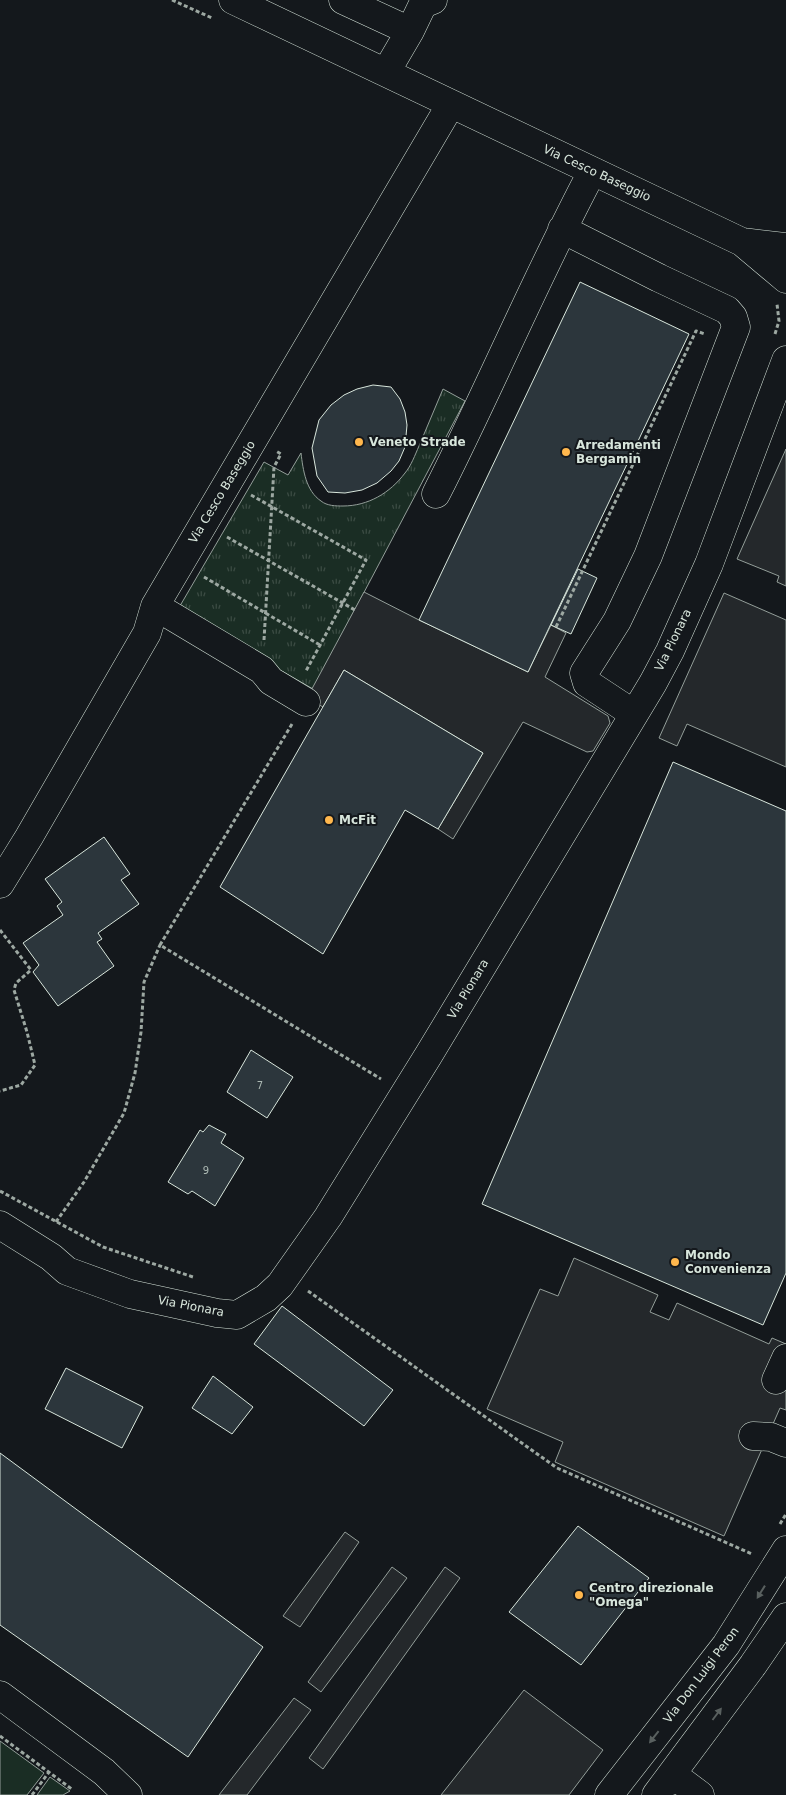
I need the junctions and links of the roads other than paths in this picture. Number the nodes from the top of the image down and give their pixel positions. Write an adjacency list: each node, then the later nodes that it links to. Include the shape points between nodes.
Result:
1 (233, 0): 5 (street, Via Cesco Baseggio)
2 (343, 0): 4 (street)
3 (433, 0): 4 (street, via 423,4)
4 (410, 31): 5 (street)
5 (386, 72): 6 (street, Via Cesco Baseggio)
6 (451, 104): 7 (street, Via Cesco Baseggio); 16 (street, Via Cesco Baseggio)
7 (592, 172): 8 (street); 9 (street, Via Cesco Baseggio)
8 (562, 229): 15 (street); 18 (street, via 727,310 736,327 648,556 616,621 584,673 587,683)
9 (742, 242): 10 (street, Via Cesco Baseggio); 11 (street, Via Cesco Baseggio)
10 (786, 247)
11 (786, 280)
12 (786, 360): 14 (street, Via Pionara)
13 (786, 374): 14 (street, Via Pionara)
14 (770, 404): 18 (street, Via Pionara, via 709,564 670,651)
15 (436, 494)
16 (155, 606): 17 (street, via 262,670 270,681); 19 (street, Via Cesco Baseggio, via 147,633)
17 (303, 691)
18 (634, 714): 20 (street, Via Pionara, via 328,1217 280,1285 266,1298 237,1315 130,1294 67,1270 51,1256)
19 (0, 884)
20 (0, 1225)
21 (753, 1436): 22 (street, via 772,1437)
22 (786, 1443)
23 (786, 1550): 28 (street, Via Don Luigi Peron, one-way to 28, via 726,1646)
24 (786, 1617): 26 (street, one-way to 24)
25 (0, 1695): 27 (street, via 97,1766)
26 (664, 1785): 29 (street)
27 (128, 1795)
28 (609, 1795)
29 (700, 1795)

